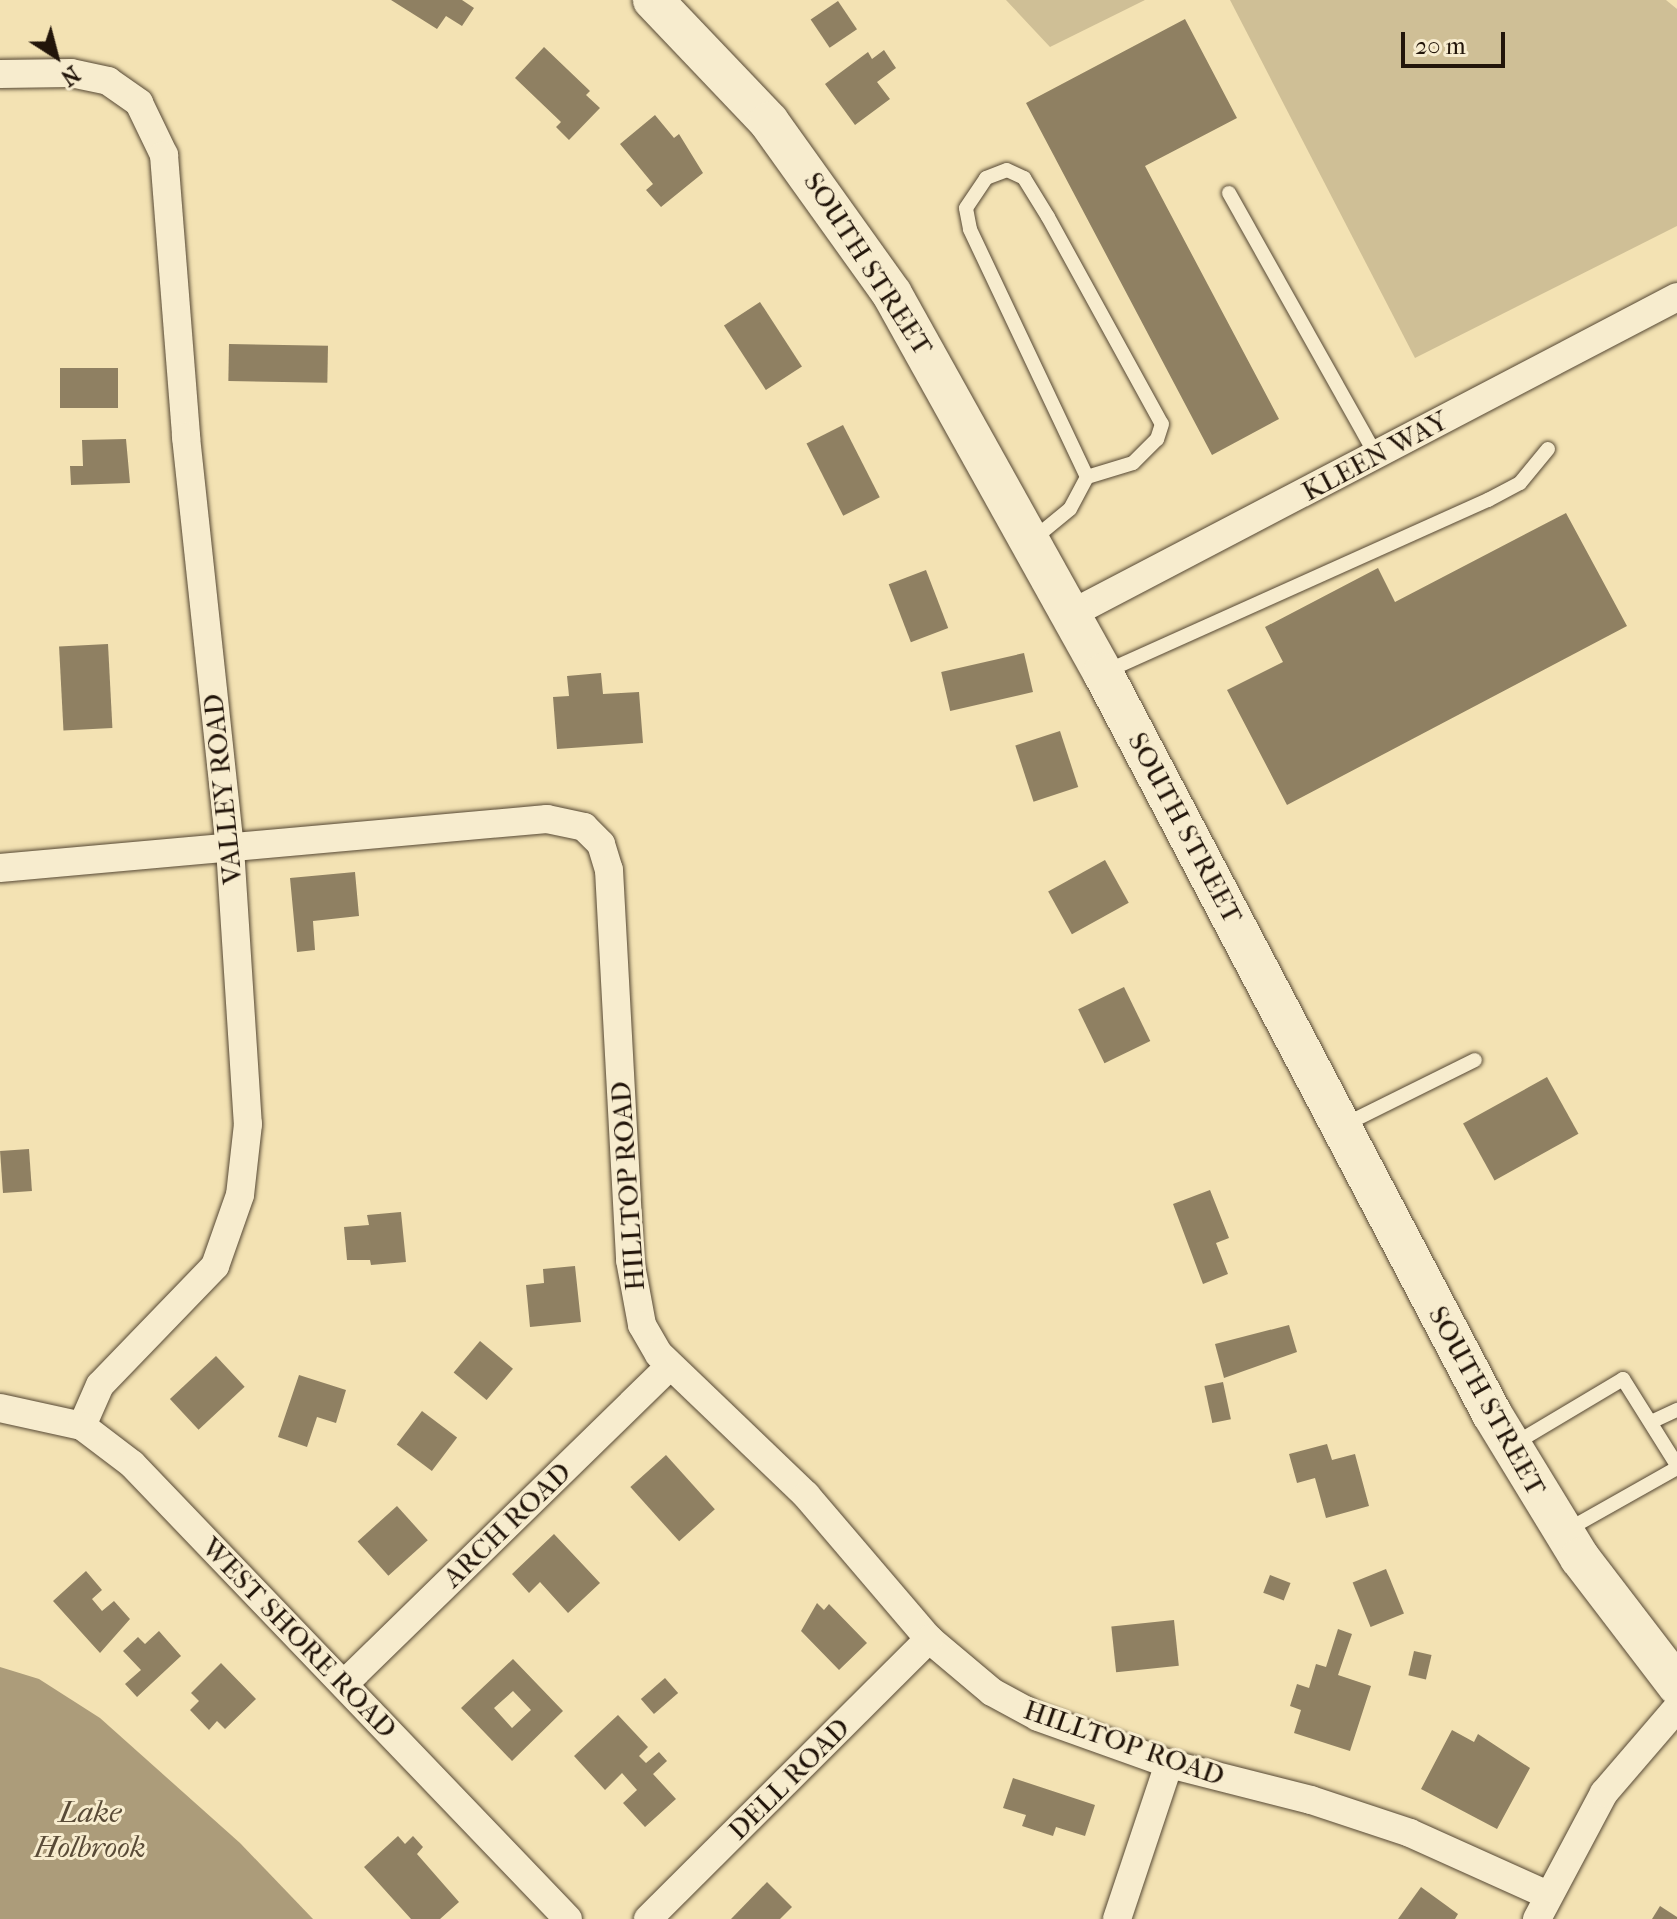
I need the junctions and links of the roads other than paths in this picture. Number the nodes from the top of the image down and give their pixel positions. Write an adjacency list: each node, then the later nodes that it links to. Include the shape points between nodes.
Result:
1 (653, 0): 8 (main road, SOUTH STREET, via 769,122 845,222 913,330)
2 (0, 74): 11 (street, VALLEY ROAD, via 92,75 139,103 159,136)
3 (1229, 193): 6 (lane)
4 (1677, 297): 6 (street, KLEEN WAY)
5 (1548, 449): 10 (lane, via 1520,483 1488,500)
6 (1376, 455): 9 (street, KLEEN WAY)
7 (1087, 477): 7 (lane, via 970,229 966,208 986,178 1007,170 1024,178 1048,217 1162,424 1157,439 1133,463); 8 (lane, via 1070,509)
8 (1031, 542): 9 (main road, SOUTH STREET)
9 (1071, 614): 10 (main road, SOUTH STREET)
10 (1103, 673): 14 (main road, SOUTH STREET)
11 (230, 848): 12 (street, HILLTOP ROAD); 15 (street, HILLTOP ROAD, via 547,819 573,822 593,834 607,857 610,882 633,1285 642,1325); 19 (street, VALLEY ROAD, via 248,1124 236,1212 205,1281 100,1385)
12 (0, 868)
13 (1475, 1060): 14 (lane)
14 (1340, 1127): 20 (main road, SOUTH STREET)
15 (670, 1366): 23 (street, HILLTOP ROAD, via 806,1495); 24 (street, ARCH ROAD)
16 (0, 1408): 19 (street, WEST SHORE ROAD)
17 (1677, 1410): 18 (lane)
18 (1651, 1422): 20 (lane, via 1623,1379); 21 (lane)
19 (82, 1426): 24 (street, WEST SHORE ROAD, via 132,1464)
20 (1510, 1446): 22 (main road, SOUTH STREET)
21 (1677, 1466): 22 (lane)
22 (1563, 1532): 25 (main road, SOUTH STREET)
23 (929, 1639): 27 (street, HILLTOP ROAD, via 1013,1705); 30 (street, DELL ROAD)
24 (344, 1684): 29 (street, WEST SHORE ROAD)
25 (1677, 1685)
26 (1677, 1708): 28 (street, via 1604,1793)
27 (1169, 1764): 28 (street, HILLTOP ROAD, via 1370,1819); 31 (street)
28 (1542, 1907)
29 (568, 1919)
30 (648, 1919)
31 (1117, 1919)

